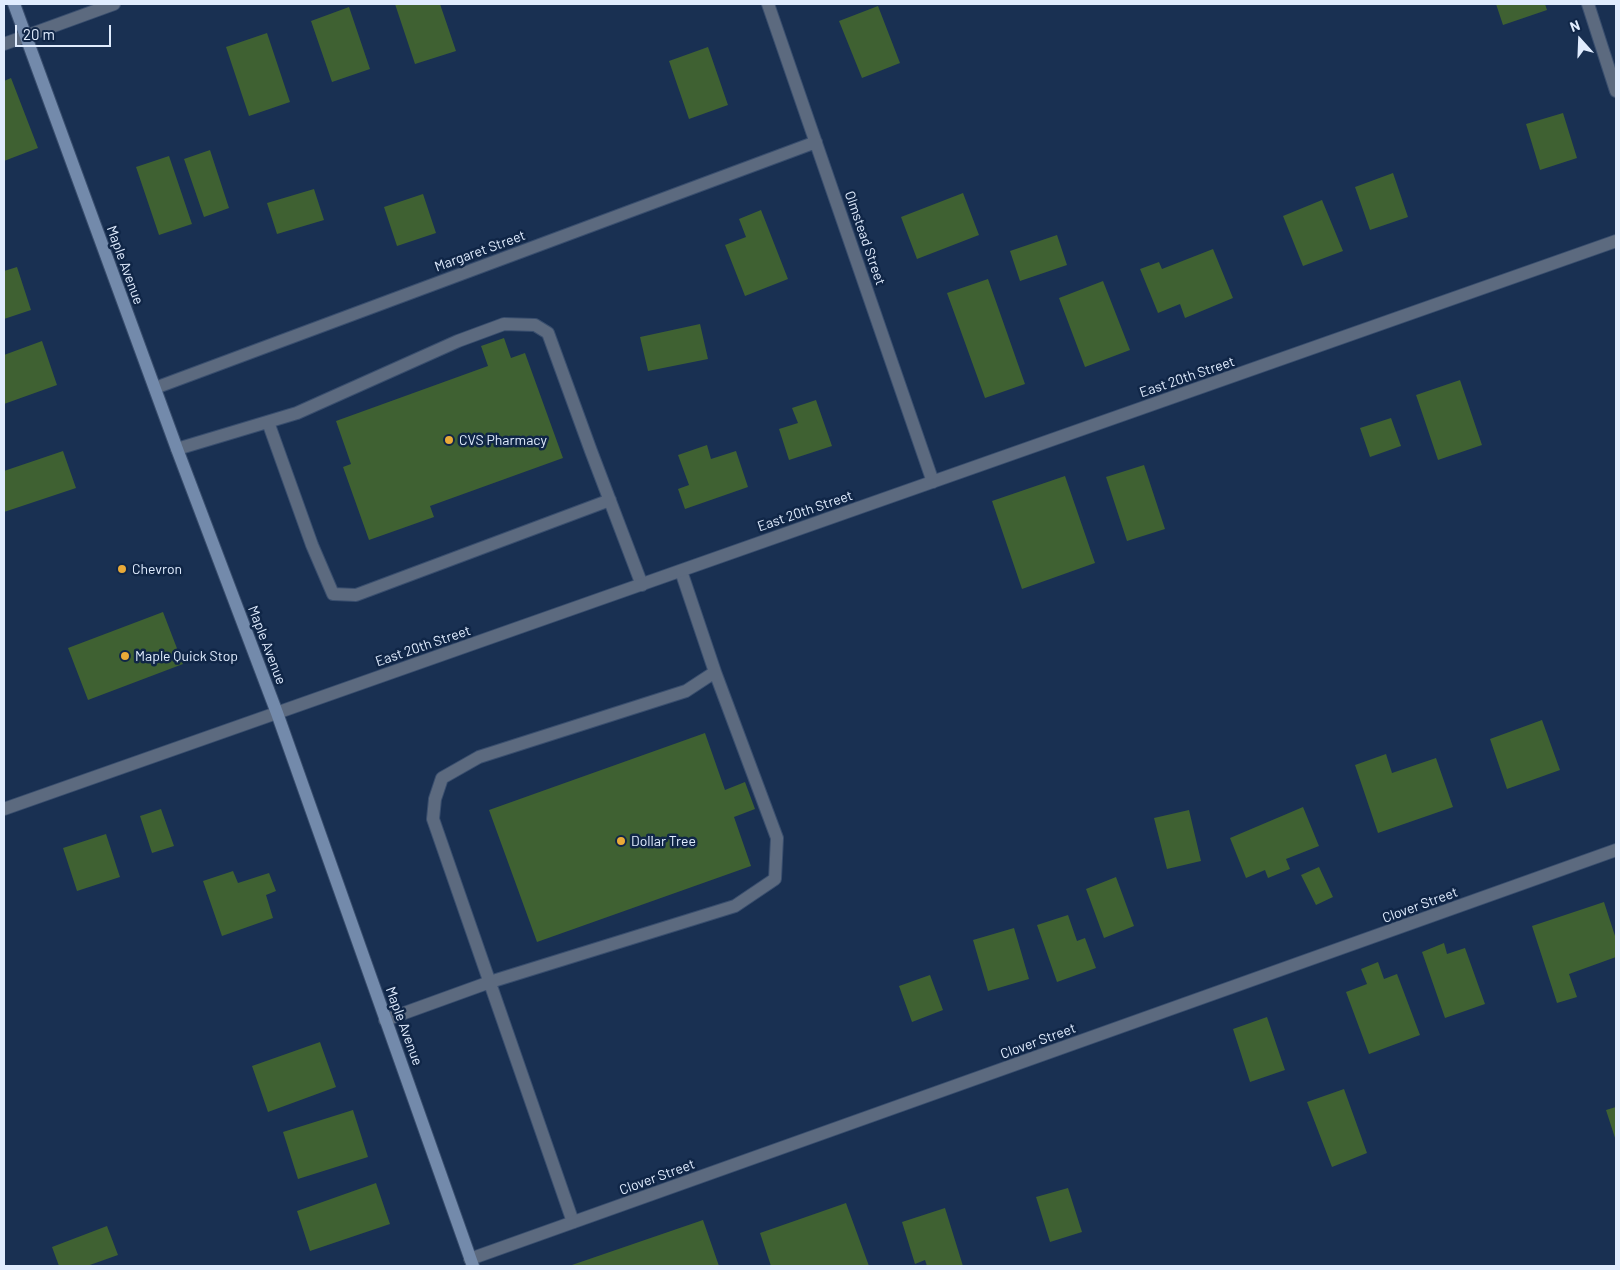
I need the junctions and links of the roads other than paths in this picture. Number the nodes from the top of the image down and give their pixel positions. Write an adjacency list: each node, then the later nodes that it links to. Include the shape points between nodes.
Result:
1 (14, 4): 5 (main road, Maple Avenue)
2 (114, 4): 5 (street)
3 (768, 4): 8 (street, Olmstead Street)
4 (1588, 4): 7 (street)
5 (26, 36): 6 (street); 10 (main road, Maple Avenue)
6 (4, 44)
7 (1616, 91)
8 (816, 142): 10 (street, Margaret Street); 13 (street, Olmstead Street)
9 (1616, 242): 13 (street, East 20th Street)
10 (155, 388): 12 (main road, Maple Avenue)
11 (268, 422): 12 (street); 14 (street, via 333,594 356,595); 14 (street, via 297,413 458,341 504,324 535,324 548,333)
12 (177, 449): 18 (main road, Maple Avenue)
13 (933, 482): 15 (street, East 20th Street)
14 (610, 500): 16 (street)
15 (681, 571): 16 (street, East 20th Street); 17 (street)
16 (642, 585): 18 (street, East 20th Street)
17 (716, 672): 21 (street, via 686,691 479,757 442,778 434,799 433,818); 21 (street, via 777,838 774,879 736,906)
18 (277, 713): 19 (street, East 20th Street); 22 (main road, Maple Avenue)
19 (4, 809)
20 (1616, 850): 23 (street, Clover Street)
21 (490, 982): 22 (street); 23 (street)
22 (385, 1020): 24 (main road, Maple Avenue)
23 (573, 1222): 24 (street, Clover Street)
24 (471, 1263)

